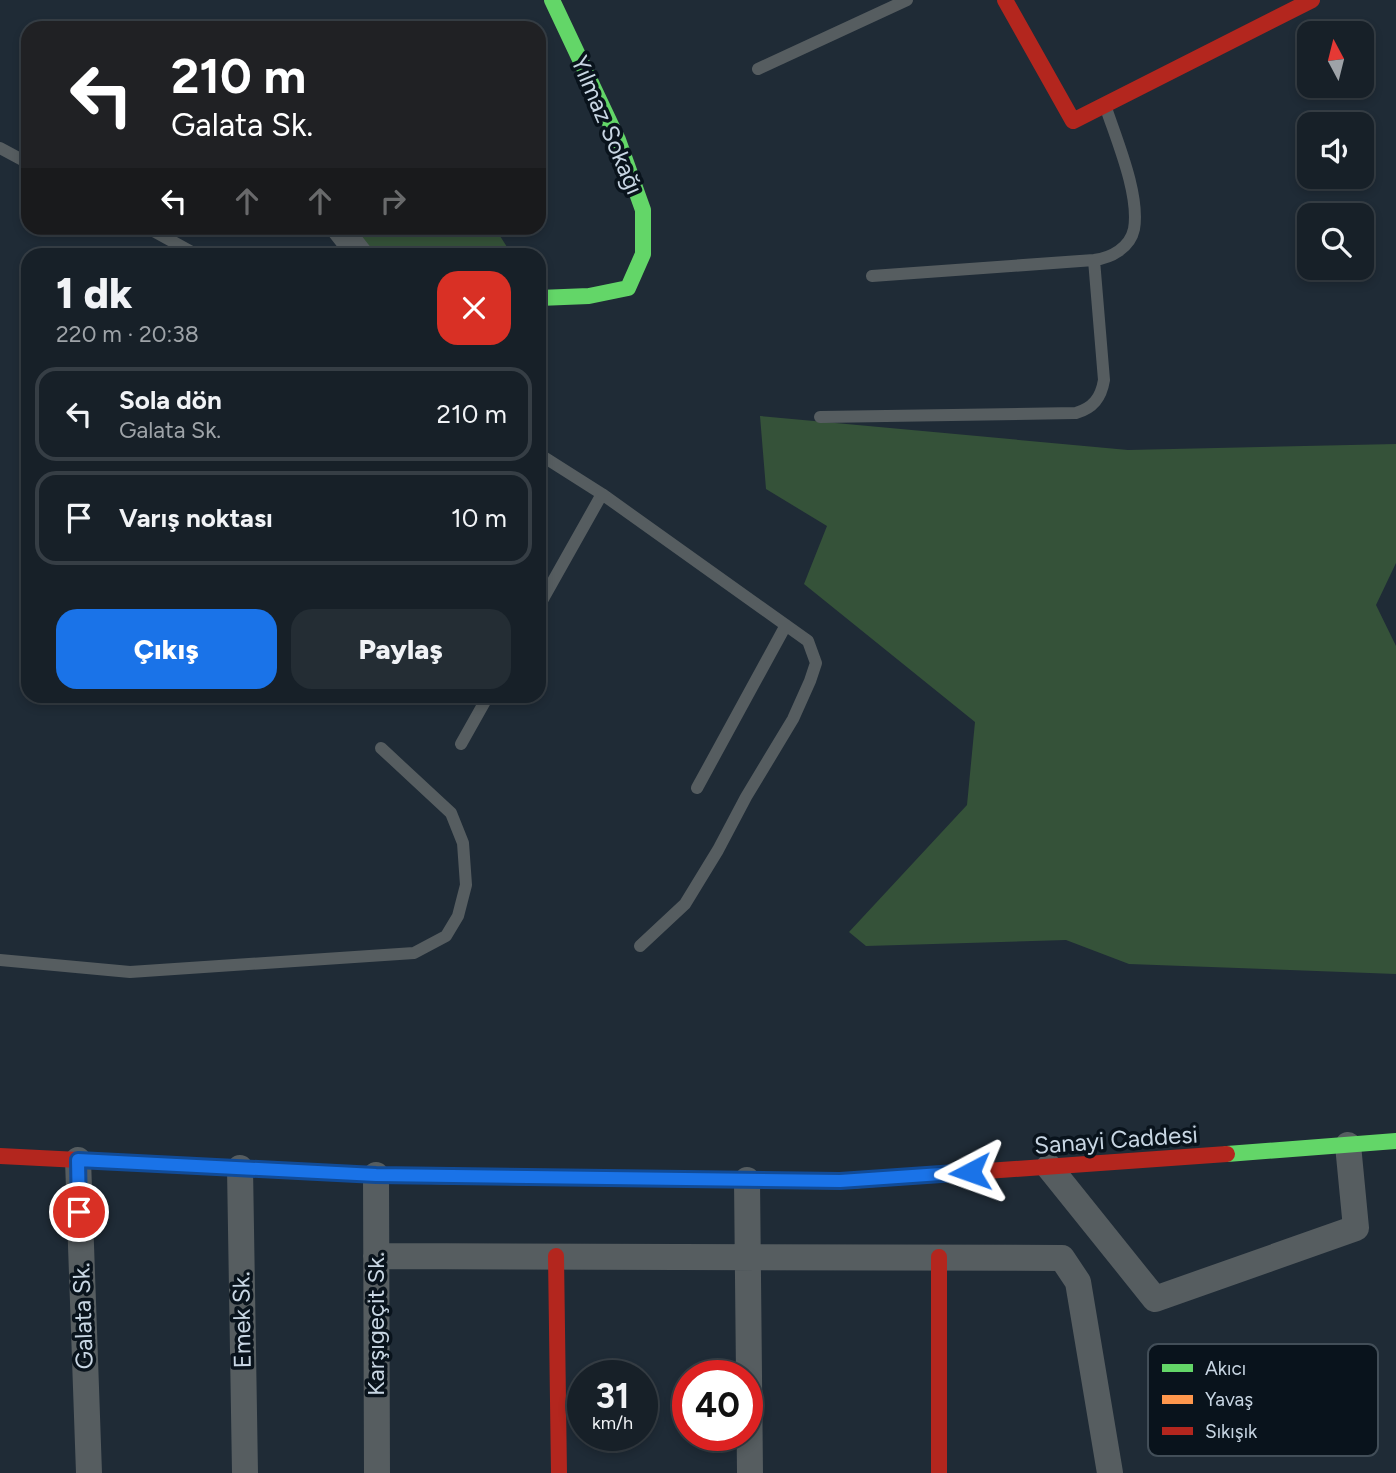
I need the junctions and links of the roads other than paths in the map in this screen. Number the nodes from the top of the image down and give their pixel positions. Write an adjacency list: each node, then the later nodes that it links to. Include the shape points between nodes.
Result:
1 (552, 0): 13 (street, Yılmaz Sokağı, via 618,141 643,210 643,254 628,288)
2 (907, 0): 5 (lane)
3 (1005, 0): 6 (street, via 1073,121)
4 (1312, 0): 6 (street)
5 (758, 69)
6 (1105, 104): 11 (lane, via 1127,173 1133,231 1120,250)
7 (0, 148): 8 (lane)
8 (21, 159)
9 (161, 235): 10 (lane)
10 (184, 248)
11 (1094, 260): 12 (lane); 14 (lane, via 1104,380 1091,407 1076,414)
12 (872, 276)
13 (546, 298)
14 (820, 417)
15 (546, 458): 16 (lane)
16 (602, 494): 17 (lane); 18 (lane)
17 (546, 594)
18 (786, 625): 22 (lane); 23 (lane, via 808,641 816,663 799,706 685,904)
19 (484, 703): 20 (lane)
20 (461, 744)
21 (381, 748): 24 (lane, via 451,813 463,843 466,885 458,916 446,936 414,953 130,972)
22 (697, 788)
23 (640, 946)
24 (0, 960)
25 (1396, 1141): 26 (street, Sanayi Caddesi)
26 (1348, 1145): 29 (street, Sanayi Caddesi); 29 (street, via 1356,1228 1155,1299)
27 (0, 1156): 28 (street, Sanayi Caddesi)
28 (78, 1160): 30 (street, Sanayi Caddesi); 37 (street, Galata Sk.)
29 (1049, 1167): 32 (street, Sanayi Caddesi, via 840,1181)
30 (240, 1168): 31 (street, Sanayi Caddesi); 38 (street, Emek Sk.)
31 (376, 1175): 32 (street, Sanayi Caddesi); 33 (street, Karşıgeçit Sk.)
32 (747, 1180): 35 (street)
33 (376, 1256): 34 (street); 39 (street, Karşıgeçit Sk.)
34 (556, 1256): 35 (street); 40 (street)
35 (748, 1256): 36 (street); 41 (street)
36 (939, 1257): 42 (street); 43 (street, via 1062,1258 1078,1282)
37 (89, 1473)
38 (245, 1473)
39 (377, 1473)
40 (559, 1473)
41 (750, 1473)
42 (939, 1473)
43 (1110, 1473)

